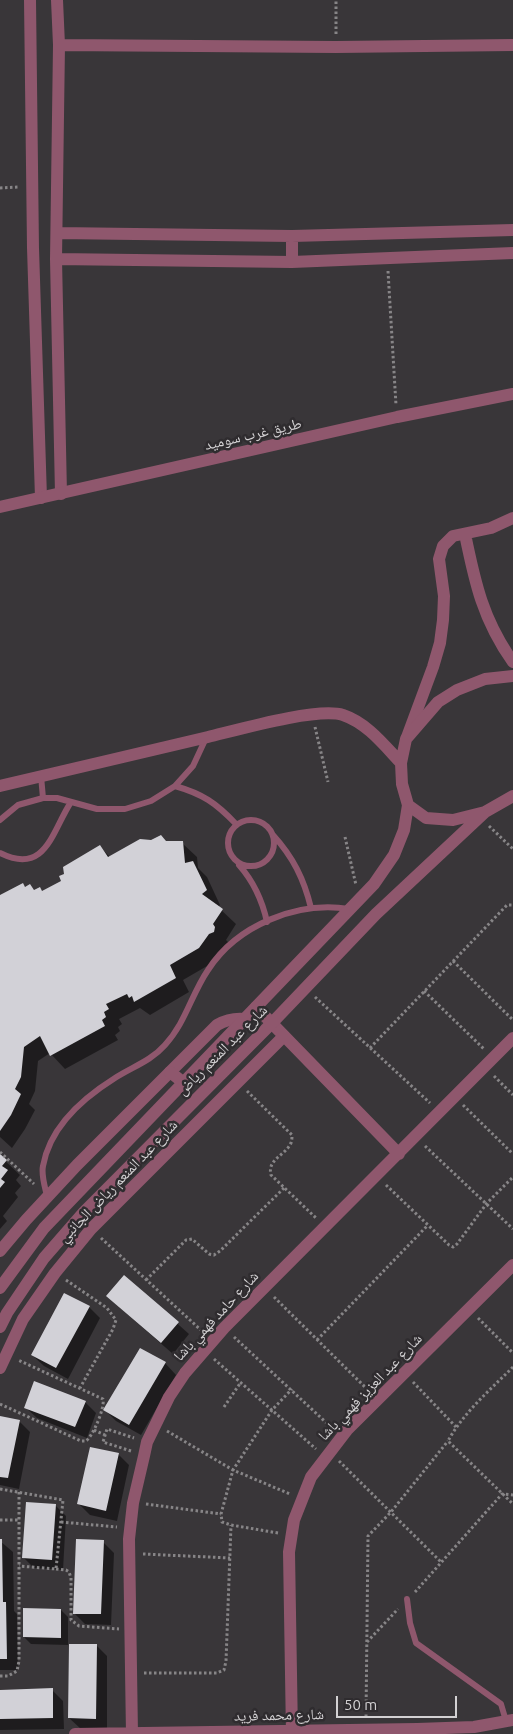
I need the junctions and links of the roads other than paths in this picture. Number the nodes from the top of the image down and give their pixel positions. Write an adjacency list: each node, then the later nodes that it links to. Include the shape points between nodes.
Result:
1 (30, 0): 8 (street)
2 (57, 0): 3 (street)
3 (59, 45): 4 (street); 6 (street)
4 (513, 45)
5 (513, 230): 7 (street)
6 (57, 233): 7 (street); 10 (street)
7 (292, 236): 11 (street)
8 (33, 248): 10 (street); 14 (street)
9 (513, 253): 11 (street)
10 (56, 254): 11 (street); 13 (street)
11 (292, 262)
12 (513, 394): 13 (street, طريق غرب سوميد, via 397,417)
13 (61, 494): 14 (street, طريق غرب سوميد)
14 (41, 498): 15 (street, طريق غرب سوميد)
15 (0, 507)
16 (513, 518): 17 (street, via 491,528)
17 (465, 534): 18 (street, via 481,604); 21 (street, via 453,536 440,552 444,596 440,643)
18 (513, 662)
19 (513, 676): 21 (street, via 485,679 457,690 438,702)
20 (206, 737): 22 (street, via 312,714 342,714 374,734); 23 (street); 25 (lane, via 193,766)
21 (406, 739): 22 (street)
22 (401, 763): 29 (street)
23 (41, 776): 24 (street); 27 (lane)
24 (0, 786)
25 (175, 786): 28 (lane, via 152,801 125,809 97,809); 32 (lane, via 211,800)
26 (513, 796): 30 (street)
27 (43, 798): 28 (lane); 31 (lane, via 18,805)
28 (71, 802): 34 (lane, via 49,845 39,855 26,860 12,859)
29 (408, 805): 30 (street, via 426,818 453,820); 36 (street, شارع عبد المنعم رياض, via 404,830 394,854)
30 (482, 814): 41 (street, شارع عبد المنعم رياض, via 383,907)
31 (0, 820)
32 (236, 824): 33 (lane, via 244,820 261,821); 35 (lane, via 227,839 230,855)
33 (272, 834): 35 (lane, via 273,851 261,864 244,866); 37 (lane, via 298,868)
34 (0, 853)
35 (236, 862): 38 (lane, via 257,889)
36 (355, 905): 37 (lane); 39 (street, شارع عبد المنعم رياض)
37 (311, 908): 38 (lane)
38 (266, 922): 47 (lane, via 253,927 228,946 208,970 182,1024 164,1046 142,1065 116,1077 87,1097 67,1117 52,1141 42,1167)
39 (256, 1007): 40 (street, شارع عبد المنعم رياض); 41 (street)
40 (244, 1019): 44 (street, via 234,1018 217,1025); 45 (street, شارع عبد المنعم رياض)
41 (272, 1024): 42 (street); 48 (street, شارع عبد المنعم رياض)
42 (284, 1036): 46 (street); 49 (street, شارع عبد المنعم رياض الجانبي)
43 (513, 1038): 46 (street, شارع حامد فهمي باشا)
44 (170, 1072): 45 (street); 47 (street)
45 (184, 1083): 52 (street, شارع عبد المنعم رياض, via 44,1228)
46 (399, 1154): 57 (street, شارع حامد فهمي باشا, via 224,1328 185,1373 147,1442 130,1528)
47 (47, 1196): 50 (street)
48 (84, 1212): 49 (street); 53 (street, شارع عبد المنعم رياض, via 44,1258)
49 (94, 1226): 54 (street, شارع عبد المنعم رياض الجانبي, via 55,1273 23,1320)
50 (0, 1251)
51 (513, 1265): 58 (street, شارع عبد العزيز فهمي باشا, via 342,1437 311,1477 294,1520 289,1552)
52 (0, 1288)
53 (0, 1328)
54 (0, 1368)
55 (408, 1599): 56 (lane, via 416,1643 501,1704)
56 (510, 1721): 58 (street, شارع محمد فريد, via 474,1727)
57 (132, 1733): 58 (street, شارع محمد فريد); 59 (street, شارع محمد فريد)
58 (292, 1733)
59 (75, 1734)

